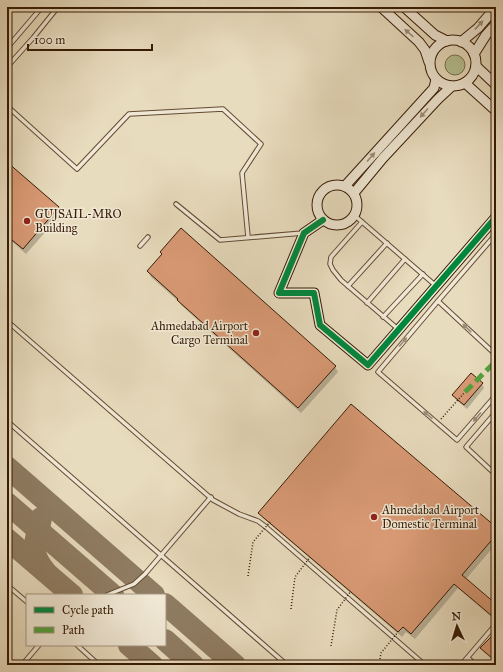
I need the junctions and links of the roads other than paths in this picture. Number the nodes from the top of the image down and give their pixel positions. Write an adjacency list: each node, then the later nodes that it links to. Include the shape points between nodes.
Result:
1 (42, 7): 9 (lane)
2 (58, 7): 13 (lane)
3 (380, 7): 11 (main road, one-way to 3, via 419,42)
4 (404, 7): 7 (main road, via 435,35)
5 (496, 7): 8 (main road, one-way to 5, via 478,28)
6 (496, 24): 10 (main road)
7 (447, 41): 8 (main road); 11 (main road, via 434,49)
8 (461, 42): 10 (main road)
9 (7, 48)
10 (474, 54): 12 (main road)
11 (429, 63): 14 (main road)
12 (476, 66): 15 (main road, via 474,73); 16 (main road)
13 (7, 67)
14 (436, 80): 17 (main road); 20 (main road, one-way to 14, via 434,88)
15 (465, 83): 17 (main road); 19 (main road)
16 (496, 85)
17 (452, 86): 21 (main road, one-way to 21, via 383,158)
18 (7, 106): 30 (lane, via 77,170 129,114 223,109 261,144 242,173)
19 (496, 111)
20 (345, 186): 21 (main road); 25 (main road, via 339,184 326,187 318,196 317,209)
21 (354, 193): 23 (main road, via 357,206)
22 (176, 204): 30 (lane, via 220,240)
23 (354, 215): 25 (main road, via 341,225); 26 (lane)
24 (496, 217): 36 (main road)
25 (323, 220): 27 (main road)
26 (362, 222): 31 (lane); 35 (lane, via 331,256 330,264 333,270)
27 (304, 233): 30 (lane); 41 (main road, via 279,293 314,293 320,325 368,365)
28 (496, 234): 37 (lane)
29 (148, 237): 32 (lane)
30 (248, 237)
31 (387, 243): 33 (lane); 35 (lane)
32 (140, 246)
33 (405, 259): 34 (lane); 38 (lane)
34 (423, 274): 36 (lane); 39 (lane)
35 (348, 286): 38 (lane)
36 (437, 286): 41 (main road)
37 (438, 301): 42 (lane, one-way to 37); 43 (lane, one-way to 37, via 457,440 378,372)
38 (368, 303): 39 (lane)
39 (383, 317): 41 (lane)
40 (7, 321): 47 (lane)
41 (398, 330)
42 (496, 355)
43 (496, 395)
44 (496, 413): 46 (lane, via 466,447)
45 (8, 422): 48 (lane)
46 (496, 475)
47 (211, 497): 48 (lane); 59 (lane, via 266,527)
48 (162, 555): 50 (lane, via 134,584); 58 (lane)
49 (7, 584): 51 (lane)
50 (109, 594)
51 (26, 601)
52 (496, 624): 55 (lane)
53 (38, 646): 56 (lane)
54 (78, 646): 57 (lane)
55 (468, 658): 60 (lane); 61 (lane)
56 (22, 665)
57 (99, 665)
58 (287, 665)
59 (425, 665)
60 (461, 665)
61 (476, 665)

